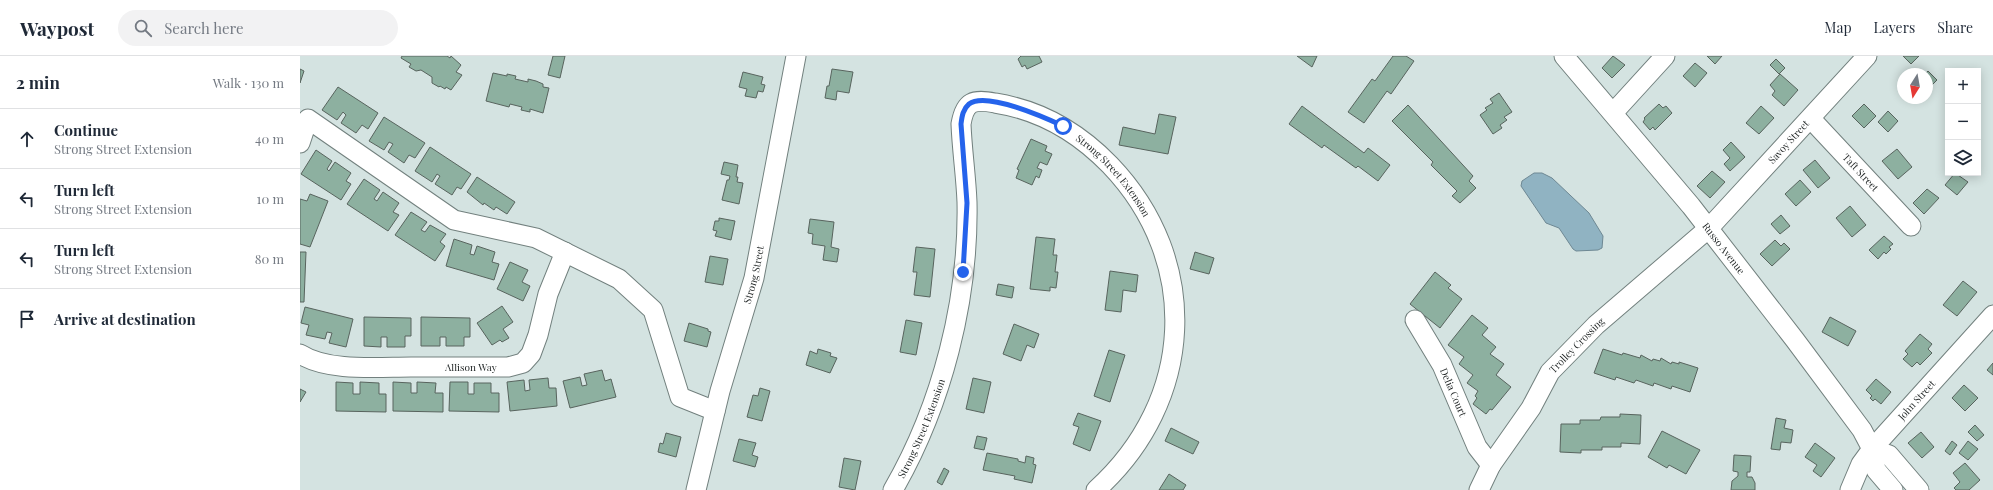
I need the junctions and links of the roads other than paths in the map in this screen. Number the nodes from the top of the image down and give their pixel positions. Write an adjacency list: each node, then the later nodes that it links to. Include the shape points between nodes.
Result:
1 (796, 56): 14 (street, Strong Street, via 754,278)
2 (1564, 56): 5 (street, Russo Avenue)
3 (1665, 56): 5 (street)
4 (1867, 56): 6 (street, Savoy Street)
5 (1613, 113): 9 (street, Russo Avenue)
6 (1811, 119): 8 (street, Taft Street); 9 (street, Savoy Street)
7 (300, 143): 10 (street, via 308,119 454,220 536,238)
8 (1911, 226)
9 (1709, 228): 15 (street, Russo Avenue, via 1854,418); 16 (street, Trolley Crossing, via 1596,325 1550,372 1531,408)
10 (565, 252): 13 (street, Allison Way, via 548,294 531,354 523,363 508,367 362,367 330,365 307,359); 14 (street, via 619,278 653,310 680,397)
11 (1993, 315): 15 (street, John Street)
12 (1415, 320): 16 (street, Delia Court, via 1442,365 1477,447)
13 (300, 354)
14 (715, 411): 17 (street, Strong Street)
15 (1872, 449): 21 (street, John Street, via 1858,470); 22 (street, Russo Avenue, via 1876,470); 23 (street, via 1889,455)
16 (1491, 465): 20 (street, Trolley Crossing)
17 (696, 490)
18 (893, 490): 19 (street, Strong Street Extension, via 928,414 949,349 963,272 966,236 967,203 961,124 963,111 970,104 981,101 1019,108 1042,116 1084,140 1117,172 1132,191 1158,235 1166,259 1172,287 1175,324 1167,380 1158,405 1140,439 1112,476)
19 (1096, 490)
20 (1479, 490)
21 (1850, 490)
22 (1893, 490)
23 (1919, 490)

